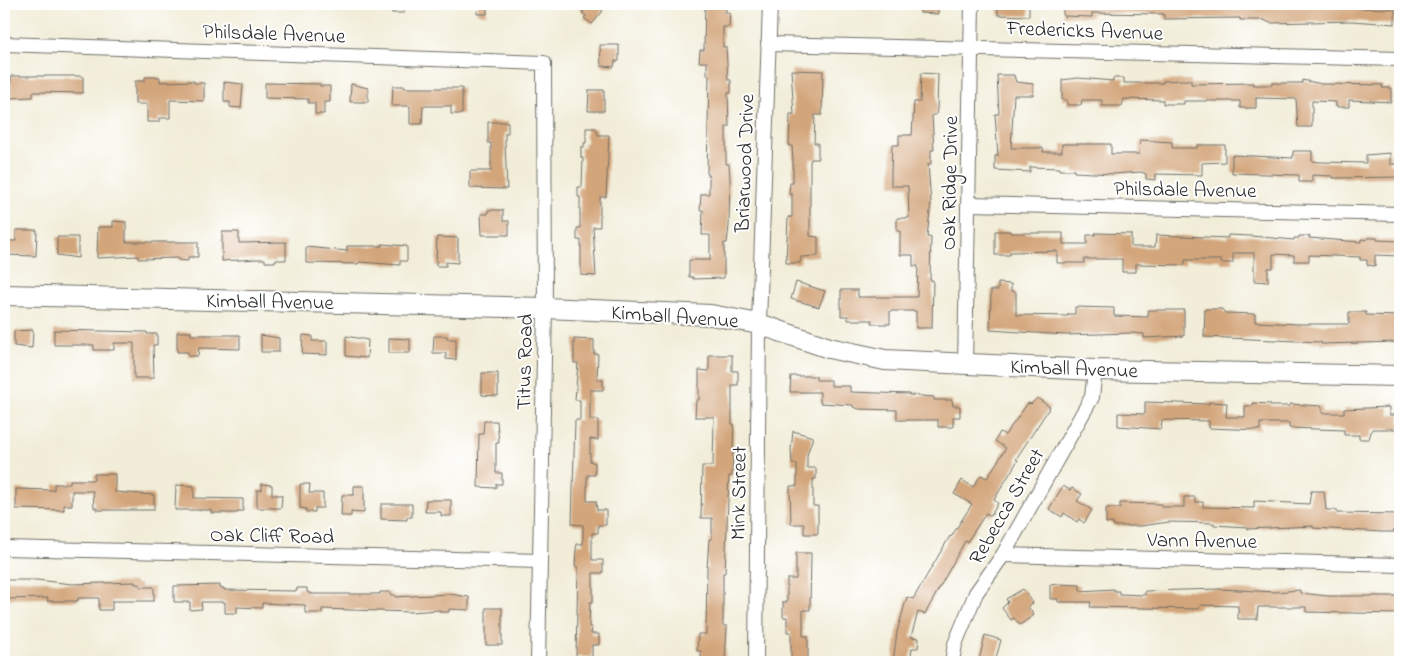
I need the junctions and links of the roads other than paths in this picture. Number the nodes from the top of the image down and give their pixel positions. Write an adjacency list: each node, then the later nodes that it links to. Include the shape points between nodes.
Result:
1 (770, 4): 4 (street, Briarwood Drive)
2 (972, 4): 5 (street, Oak Ridge Drive)
3 (4, 44): 7 (street, Philsdale Avenue)
4 (768, 44): 5 (street, Fredericks Avenue); 12 (street, Briarwood Drive)
5 (971, 47): 6 (street, Fredericks Avenue); 8 (street, Oak Ridge Drive)
6 (1400, 59)
7 (544, 63): 11 (street, Titus Road)
8 (969, 204): 9 (street, Philsdale Avenue); 13 (street, Oak Ridge Drive)
9 (1400, 214)
10 (4, 295): 11 (street, Kimball Avenue)
11 (545, 308): 12 (street, Kimball Avenue, via 711,315); 18 (street, Titus Road)
12 (759, 324): 13 (street, Kimball Avenue, via 829,348 885,360); 21 (street, Mink Street)
13 (966, 364): 14 (street, Kimball Avenue)
14 (1094, 370): 15 (street, Kimball Avenue); 17 (street, Rebecca Street, via 1092,397)
15 (1400, 376)
16 (4, 548): 18 (street, Oak Cliff Road)
17 (1003, 555): 19 (street, Vann Avenue); 22 (street, Rebecca Street, via 976,594 955,644)
18 (540, 561): 20 (street, Titus Road)
19 (1400, 565)
20 (538, 662)
21 (756, 662)
22 (952, 662)

